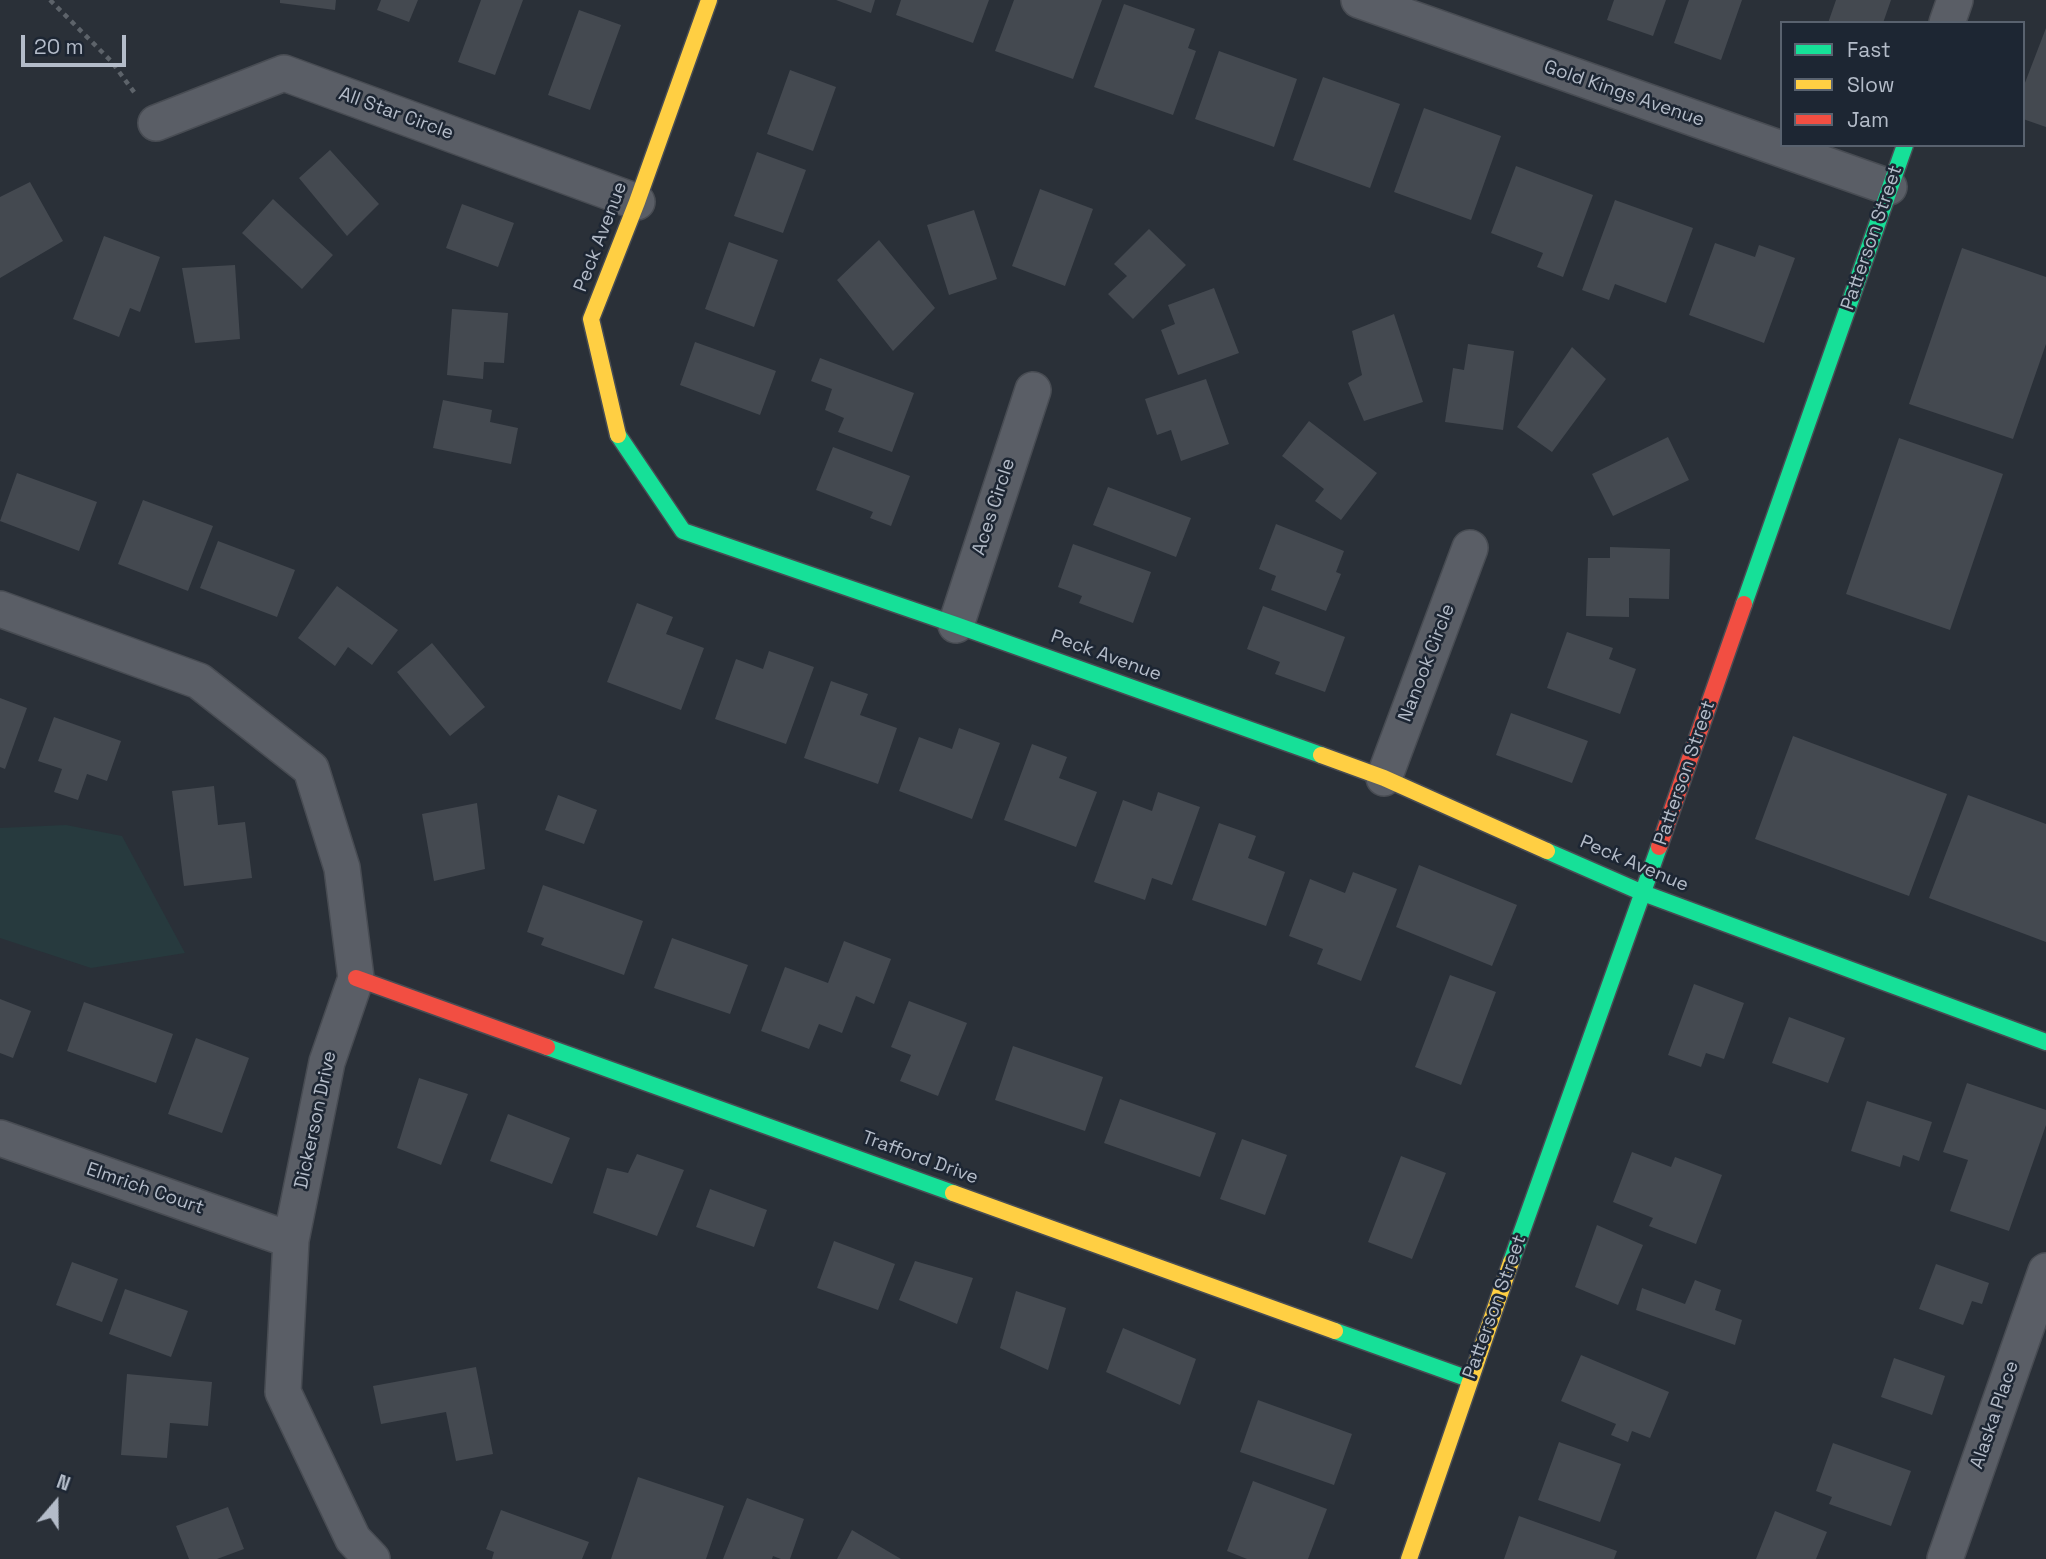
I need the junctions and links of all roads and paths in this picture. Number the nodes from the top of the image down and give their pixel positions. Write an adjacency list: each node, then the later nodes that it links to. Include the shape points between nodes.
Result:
1 (50, 0): 6 (path, via 111,61)
2 (709, 0): 9 (street, Peck Avenue)
3 (1359, 0): 8 (street, Gold Kings Avenue)
4 (1955, 0): 5 (street)
5 (1948, 21)
6 (156, 123): 9 (street, All Star Circle, via 284,73)
7 (1904, 147): 8 (street, Patterson Street)
8 (1889, 187): 15 (street, Patterson Street)
9 (637, 202): 13 (street, Peck Avenue, via 591,319 615,432 683,531)
10 (1033, 390): 13 (street, Aces Circle)
11 (1470, 548): 14 (street, Nanook Circle)
12 (0, 609): 16 (street, Dickerson Drive, via 199,681 311,769 342,868)
13 (956, 625): 14 (street, Peck Avenue)
14 (1384, 778): 15 (street, Peck Avenue)
15 (1643, 892): 17 (street, Peck Avenue); 21 (street, Patterson Street)
16 (356, 978): 19 (street, Dickerson Drive, via 327,1062); 21 (street, Trafford Drive)
17 (2046, 1042)
18 (0, 1138): 19 (street, Elmrich Court)
19 (291, 1240): 22 (street, Dickerson Drive, via 283,1392 353,1539)
20 (2046, 1271): 24 (street, Alaska Place)
21 (1469, 1379): 23 (street, Patterson Street)
22 (372, 1559)
23 (1409, 1559)
24 (1945, 1559)

